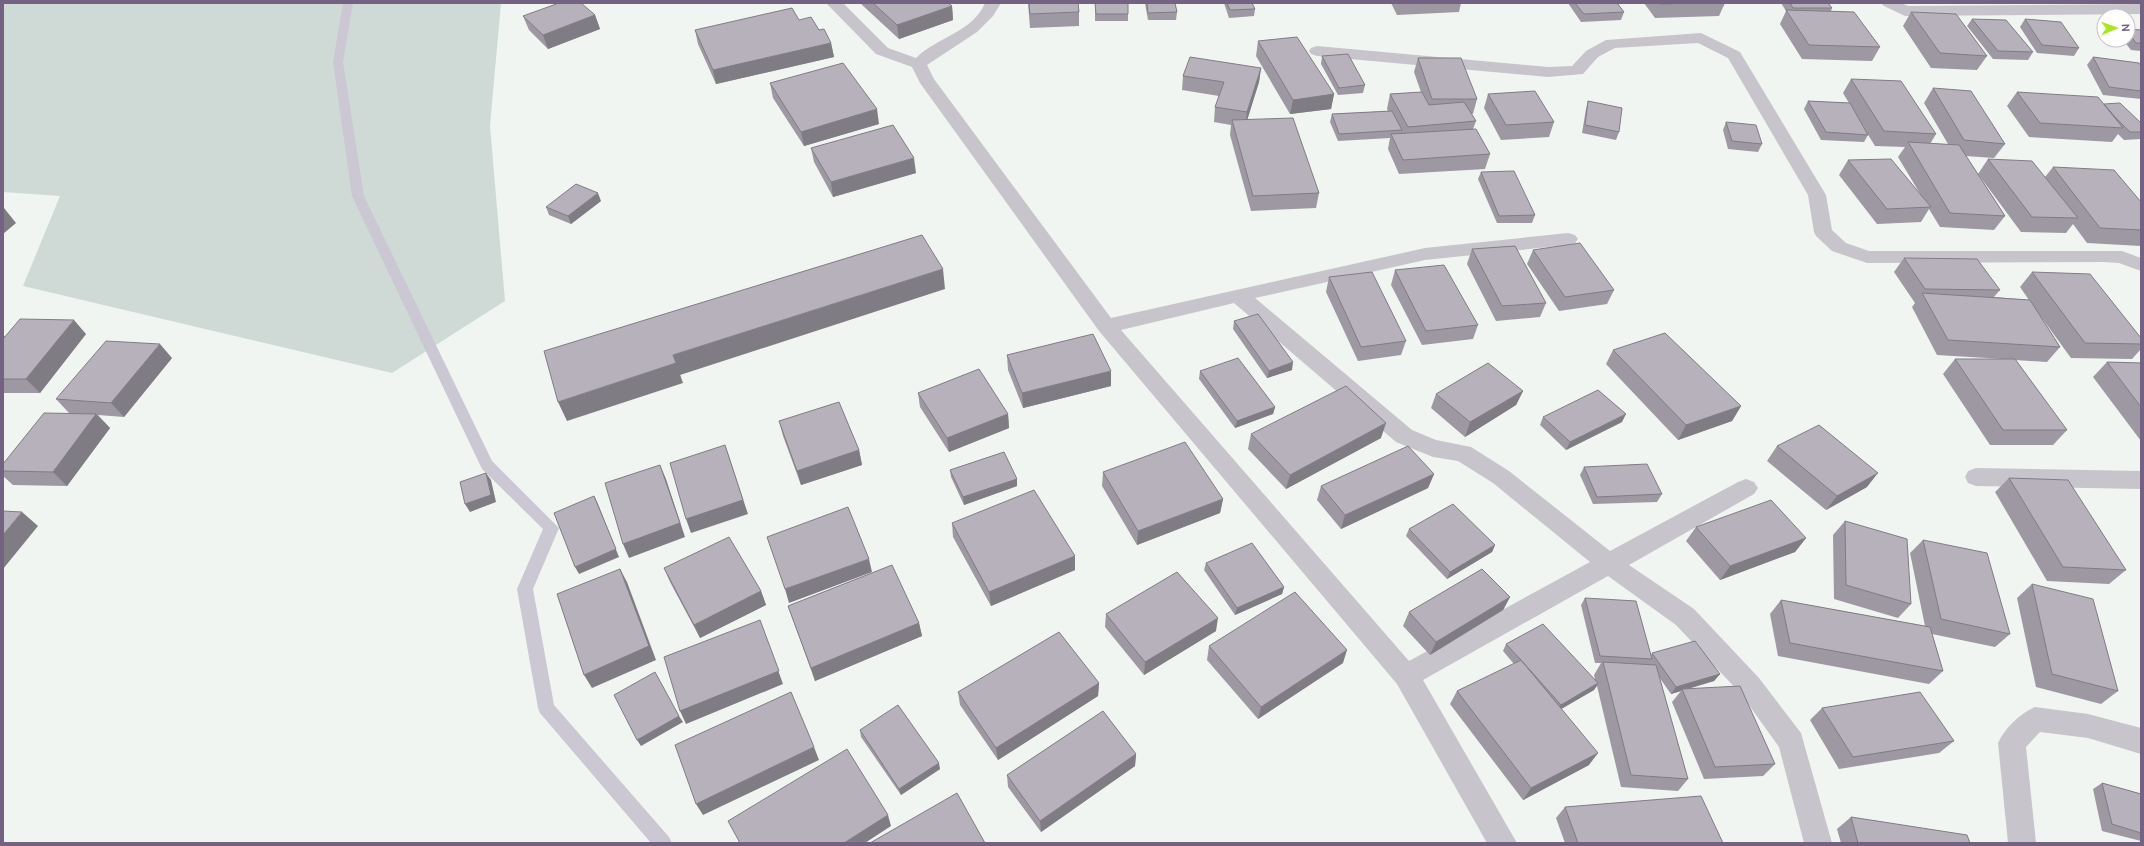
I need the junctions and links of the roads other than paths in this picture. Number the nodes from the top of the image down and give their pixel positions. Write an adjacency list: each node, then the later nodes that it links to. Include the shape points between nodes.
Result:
1 (834, 3): 6 (street, via 882,51)
2 (993, 3): 6 (street, via 991,11 956,40 925,56)
3 (1888, 3): 4 (street, via 1905,11)
4 (2141, 9)
5 (1316, 51): 8 (street, via 1548,72 1577,72 1592,54 1612,43 1701,38 1734,55 1817,195 1823,232 1839,247 1867,257 2104,256 2122,257)
6 (919, 64): 10 (street, via 926,80)
7 (1568, 239): 9 (street, via 1425,254)
8 (2141, 264)
9 (1238, 295): 10 (street); 14 (street, via 1404,436 1433,448 1463,453 1500,477)
10 (1106, 326): 15 (street)
11 (1976, 477): 12 (street)
12 (2141, 480)
13 (1746, 488): 14 (street)
14 (1609, 564): 15 (street); 18 (street, via 1685,617 1750,686 1791,742)
15 (1406, 676): 17 (street)
16 (2141, 741): 19 (street, via 2088,726 2035,719 2012,743)
17 (1503, 843)
18 (1818, 843)
19 (2022, 843)

